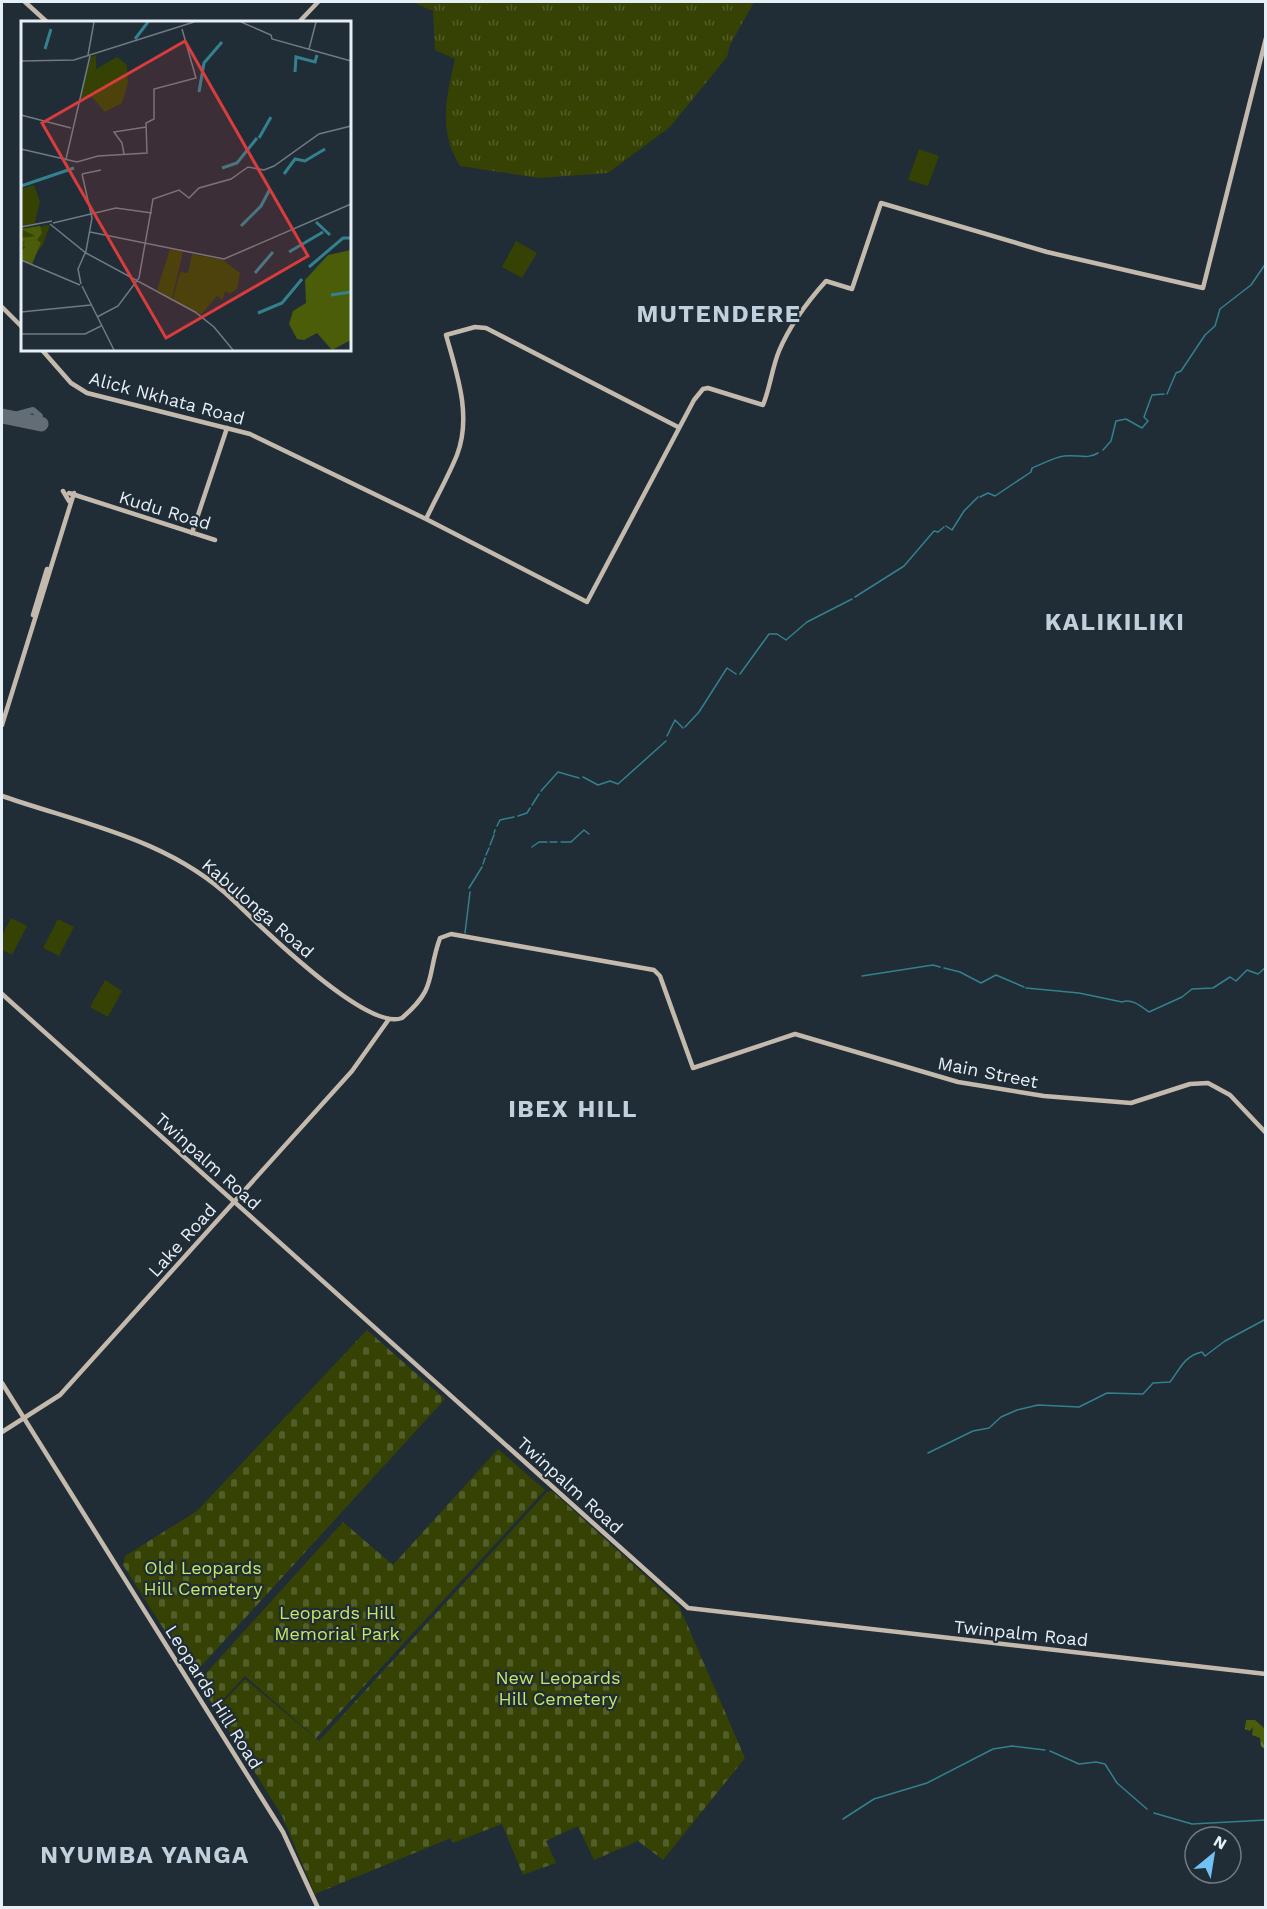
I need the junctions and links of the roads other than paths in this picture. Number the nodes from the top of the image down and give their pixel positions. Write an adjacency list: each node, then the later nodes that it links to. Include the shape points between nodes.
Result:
1 (25, 2): 3 (main road)
2 (318, 2): 4 (main road)
3 (46, 21)
4 (300, 21)
5 (1266, 38): 10 (main road, via 1203,288 1047,252 881,203 852,289 826,280 816,293 780,350 763,405 705,388)
6 (2, 307): 7 (main road)
7 (21, 324)
8 (43, 351): 9 (main road, Alick Nkhata Road, via 68,380 87,393)
9 (226, 427): 13 (main road, Alick Nkhata Road); 14 (main road); 15 (main road)
10 (678, 427): 13 (main road, Alick Nkhata Road, via 587,602); 13 (main road, via 486,328 446,335 462,396 461,438)
11 (63, 491): 12 (main road)
12 (73, 496): 15 (main road, Kudu Road); 16 (main road); 17 (main road)
13 (426, 519)
14 (196, 521): 15 (main road); 15 (main road, Kudu Road, via 198,530 215,540)
15 (192, 533)
16 (2, 715)
17 (2, 725)
18 (2, 796): 20 (main road, Kabulonga Road, via 113,831 178,858 229,896 325,984)
19 (2, 994): 22 (main road, Twinpalm Road)
20 (389, 1019): 21 (main road, Main Street, via 402,1018 422,997 431,982 440,938 450,934 654,970 660,976 693,1068 795,1034 958,1082 1044,1096 1131,1103 1190,1084 1208,1083 1230,1095); 23 (main road, Lake Road, via 352,1071)
21 (1266, 1133)
22 (227, 1198): 24 (main road, Twinpalm Road); 26 (main road)
23 (239, 1198): 24 (main road, Lake Road); 25 (main road)
24 (234, 1203): 25 (main road, Twinpalm Road); 26 (main road, Lake Road)
25 (240, 1208): 33 (main road, Twinpalm Road, via 688,1608)
26 (229, 1209): 29 (main road, Lake Road, via 60,1395)
27 (2, 1383): 28 (main road, Leopards Hill Road)
28 (19, 1412): 29 (main road); 30 (main road, Leopards Hill Road)
29 (31, 1415): 30 (main road, Lake Road); 31 (main road)
30 (19, 1422): 31 (main road, Leopards Hill Road); 31 (main road); 32 (main road, Lake Road)
31 (28, 1426): 34 (main road, Leopards Hill Road, via 283,1832)
32 (2, 1432)
33 (1266, 1674)
34 (318, 1908)

